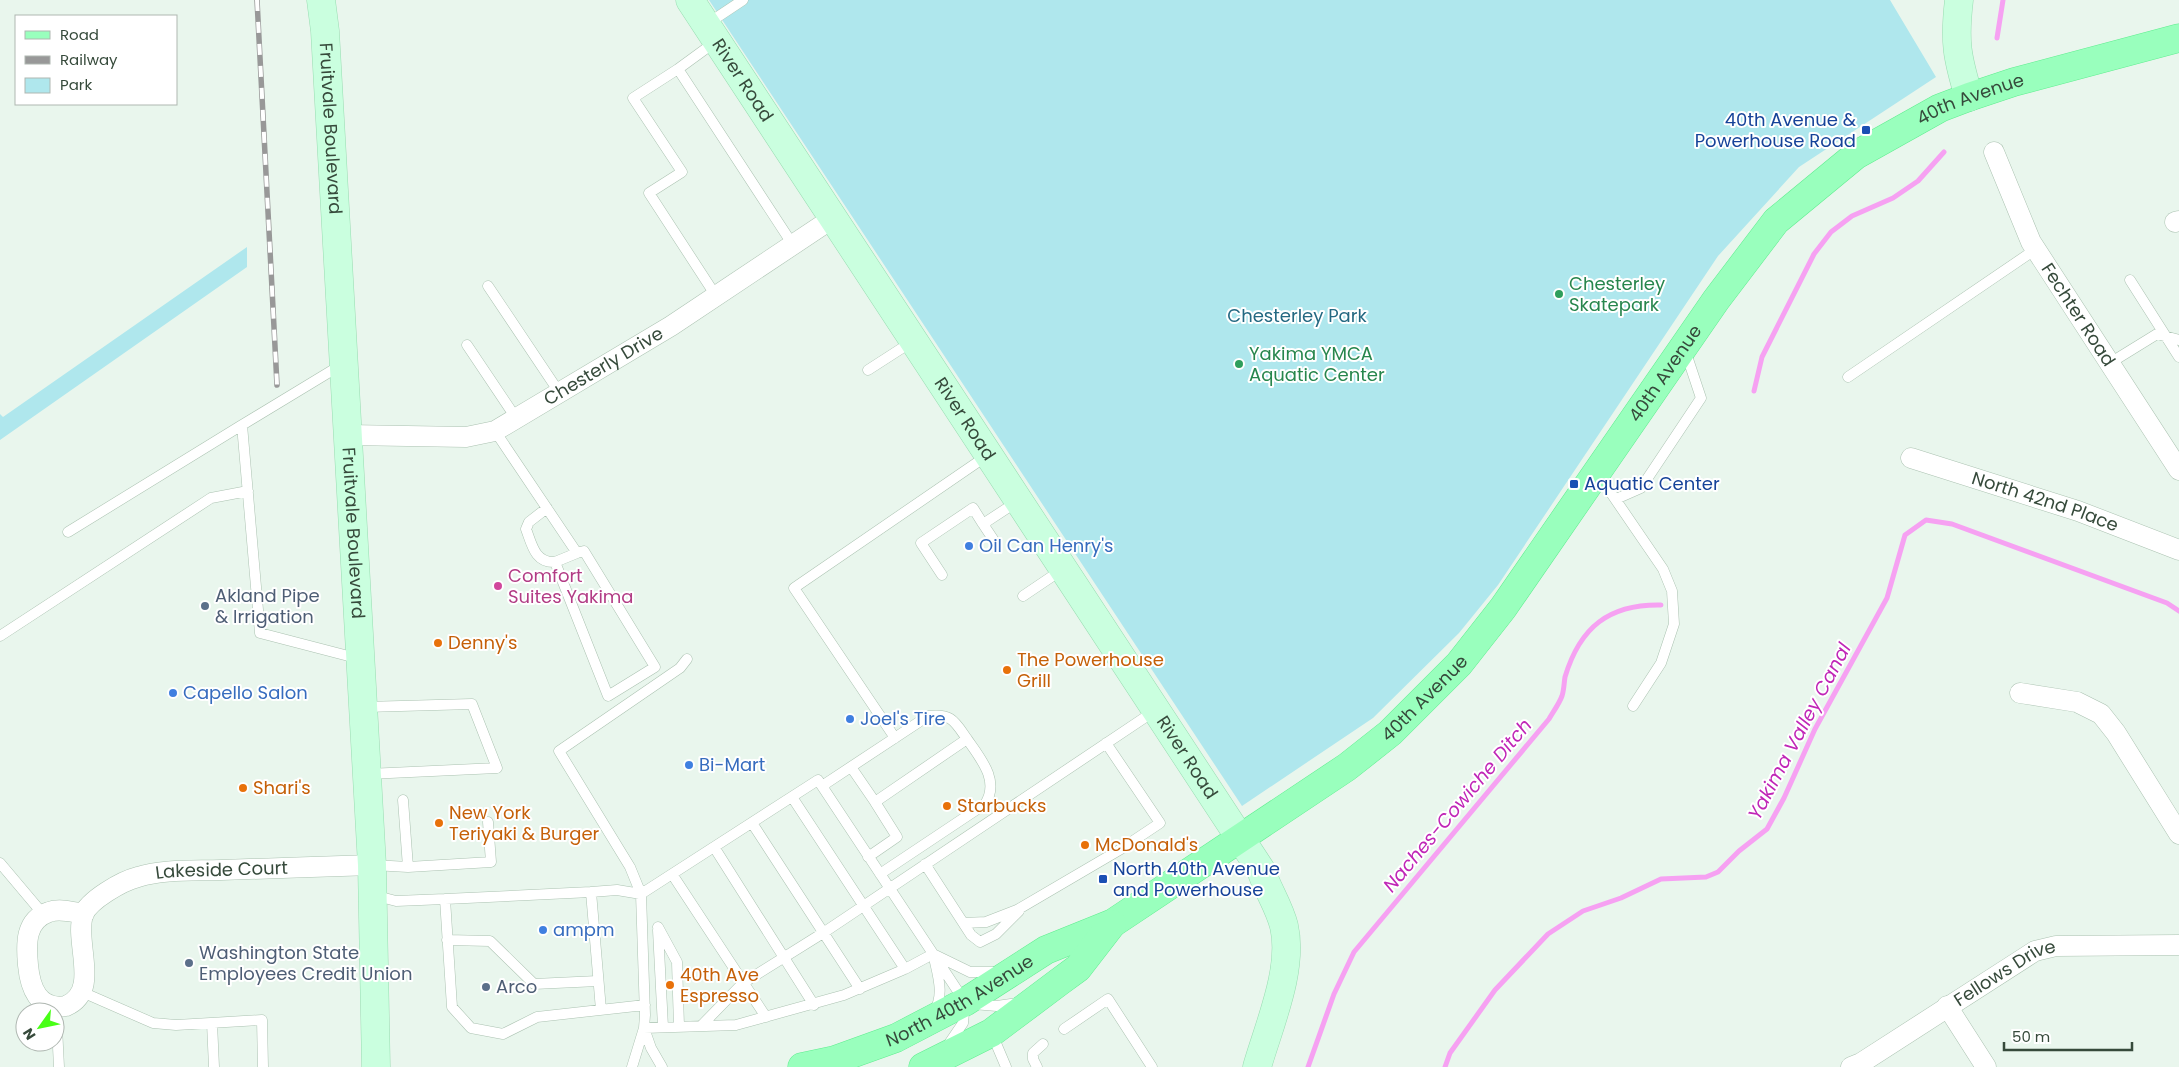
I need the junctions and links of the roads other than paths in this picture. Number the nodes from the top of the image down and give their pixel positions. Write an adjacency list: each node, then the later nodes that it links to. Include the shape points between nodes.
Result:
1 (321, 0): 22 (main road, Fruitvale Boulevard)
2 (690, 0): 5 (main road, River Road)
3 (743, 0): 5 (lane)
4 (1959, 0): 8 (main road, via 1955,30 1957,56)
5 (712, 33): 7 (lane); 10 (main road, River Road)
6 (2179, 38): 8 (main road, 40th Avenue)
7 (678, 68): 11 (lane); 15 (lane, via 633,98 682,172 649,194)
8 (1969, 97): 20 (main road, 40th Avenue, via 1940,108 1856,155 1776,221)
9 (1994, 152): 12 (street, Fechter Road)
10 (833, 218): 11 (street, Chesterly Drive); 17 (main road, River Road)
11 (793, 245): 15 (street, Chesterly Drive)
12 (2036, 249): 23 (street, Fechter Road); 25 (lane)
13 (2130, 280): 16 (lane)
14 (488, 286): 26 (lane)
15 (716, 296): 26 (street, Chesterly Drive)
16 (2166, 336): 18 (lane); 21 (lane); 23 (lane, via 2157,334)
17 (913, 340): 24 (lane); 31 (main road, River Road)
18 (2179, 340)
19 (467, 344): 27 (lane)
20 (1684, 347): 34 (main road, 40th Avenue); 36 (lane, via 1701,398 1641,488)
21 (2179, 357)
22 (344, 363): 28 (lane); 30 (main road, Fruitvale Boulevard)
23 (2110, 363): 33 (street, Fechter Road)
24 (868, 370)
25 (1848, 377)
26 (559, 392): 27 (street, Chesterly Drive)
27 (516, 418): 29 (street, Chesterly Drive)
28 (242, 425): 35 (lane); 40 (lane)
29 (495, 431): 30 (street, Chesterly Drive, via 466,437); 38 (lane)
30 (348, 435): 50 (main road, Fruitvale Boulevard)
31 (988, 455): 37 (main road, River Road); 55 (lane, via 794,588)
32 (1911, 458): 42 (street, North 42nd Place, via 2078,511)
33 (2179, 470)
34 (1597, 472): 36 (lane); 67 (main road, 40th Avenue, via 1460,664 1390,733 1347,767)
35 (248, 491): 48 (lane, via 211,498); 50 (lane, via 260,633)
36 (1616, 499): 52 (lane, via 1663,569 1672,591 1674,624 1661,663)
37 (1019, 501): 39 (lane); 45 (main road, River Road)
38 (547, 508): 43 (lane); 44 (lane, via 528,522 526,529 538,557 546,563)
39 (983, 524): 41 (lane); 46 (lane, via 973,508 920,543)
40 (68, 532)
41 (995, 542)
42 (2179, 550)
43 (577, 553): 44 (lane); 44 (lane, via 584,551 655,667 608,696)
44 (555, 562)
45 (1063, 569): 47 (lane); 54 (main road, River Road)
46 (942, 574)
47 (1022, 596)
48 (0, 636)
49 (687, 659): 78 (lane, via 680,668 559,751 630,868)
50 (361, 660): 53 (main road, Fruitvale Boulevard)
51 (2020, 693): 66 (street, via 2077,702 2101,714)
52 (1633, 706)
53 (363, 708): 59 (main road, Fruitvale Boulevard); 59 (lane, via 472,704 497,768)
54 (1156, 710): 57 (lane); 67 (main road, River Road)
55 (895, 738): 56 (lane, via 928,716 939,715 952,718); 58 (lane)
56 (967, 740): 63 (lane); 75 (lane, via 992,783 991,795 985,804)
57 (1106, 743): 71 (lane); 81 (lane, via 1160,823)
58 (851, 767): 60 (lane); 63 (lane)
59 (367, 774): 72 (main road, Fruitvale Boulevard)
60 (822, 786): 61 (lane, via 818,780); 69 (lane)
61 (792, 797): 65 (lane); 82 (lane)
62 (403, 800): 73 (lane)
63 (875, 802): 69 (lane, via 897,837)
64 (488, 822): 73 (lane, via 492,862)
65 (752, 823): 68 (lane); 87 (lane)
66 (2179, 834)
67 (1239, 837): 86 (main road, North 40th Avenue); 128 (main road, River Road, via 1261,870 1280,911 1287,939 1287,958)
68 (714, 847): 74 (lane); 91 (lane)
69 (868, 857): 75 (lane)
70 (0, 863): 83 (lane)
71 (925, 864): 76 (lane); 85 (lane)
72 (372, 865): 73 (lane); 79 (main road, Fruitvale Boulevard); 84 (street, Lakeside Court, via 145,875 126,881 102,895)
73 (408, 867)
74 (672, 874): 78 (lane); 95 (lane)
75 (880, 874): 76 (lane)
76 (889, 888): 82 (lane); 90 (lane)
77 (591, 892): 78 (lane, via 617,890); 80 (lane); 94 (lane)
78 (641, 894): 101 (lane)
79 (373, 895): 80 (lane, via 396,901); 120 (main road, Fruitvale Boulevard)
80 (445, 899): 88 (lane)
81 (1026, 905): 85 (lane, via 986,922); 85 (lane, via 996,934 980,942)
82 (864, 906): 87 (lane); 92 (lane)
83 (43, 914): 84 (street, via 63,910); 99 (street, via 27,937 30,982)
84 (84, 914): 97 (street, via 81,928)
85 (964, 923)
86 (1113, 923): 93 (main road, North 40th Avenue, via 1046,950); 98 (main road, North 40th Avenue, via 1078,968)
87 (824, 933): 91 (lane); 96 (lane)
88 (447, 940): 94 (lane, via 490,941 534,984); 105 (lane, via 452,1007 471,1028 503,1034 537,1017)
89 (2179, 945): 104 (street, Fellows Drive, via 2056,946 2035,951)
90 (933, 954): 92 (lane); 93 (lane, via 970,972); 100 (lane); 111 (lane, via 940,986 937,1008)
91 (784, 958): 95 (lane); 102 (lane)
92 (905, 969): 96 (lane)
93 (1012, 972): 100 (main road, North 40th Avenue)
94 (598, 981): 105 (lane)
95 (744, 983): 106 (lane); 108 (lane)
96 (860, 989): 102 (lane)
97 (82, 992): 103 (street); 107 (lane, via 153,1024)
98 (1041, 996): 100 (lane, via 997,1006); 114 (main road, North 40th Avenue)
99 (44, 1002)
100 (965, 1002): 111 (main road, North 40th Avenue); 124 (lane, via 963,1022 958,1032 946,1048)
101 (645, 1005): 105 (lane); 112 (lane)
102 (814, 1005): 106 (lane)
103 (65, 1006)
104 (1947, 1006): 129 (street, Fellows Drive); 130 (street)
105 (601, 1010)
106 (766, 1017): 108 (lane, via 736,1025)
107 (212, 1023): 118 (lane); 119 (lane, via 262,1020)
108 (702, 1025): 109 (lane)
109 (679, 1026): 110 (lane); 110 (lane, via 677,962 658,926)
110 (664, 1027): 112 (lane)
111 (920, 1027): 123 (main road, North 40th Avenue, via 835,1060)
112 (644, 1028): 121 (lane); 122 (lane)
113 (1064, 1030): 127 (lane, via 1108,999)
114 (991, 1033): 124 (main road, North 40th Avenue); 125 (lane)
115 (1043, 1044): 126 (lane, via 1033,1052)
116 (58, 1052): 117 (lane)
117 (59, 1067)
118 (214, 1067)
119 (263, 1067)
120 (376, 1067)
121 (632, 1067)
122 (662, 1067)
123 (802, 1067)
124 (923, 1067)
125 (1006, 1067)
126 (1037, 1067)
127 (1152, 1067)
128 (1258, 1067)
129 (1851, 1067)
130 (1986, 1067)

